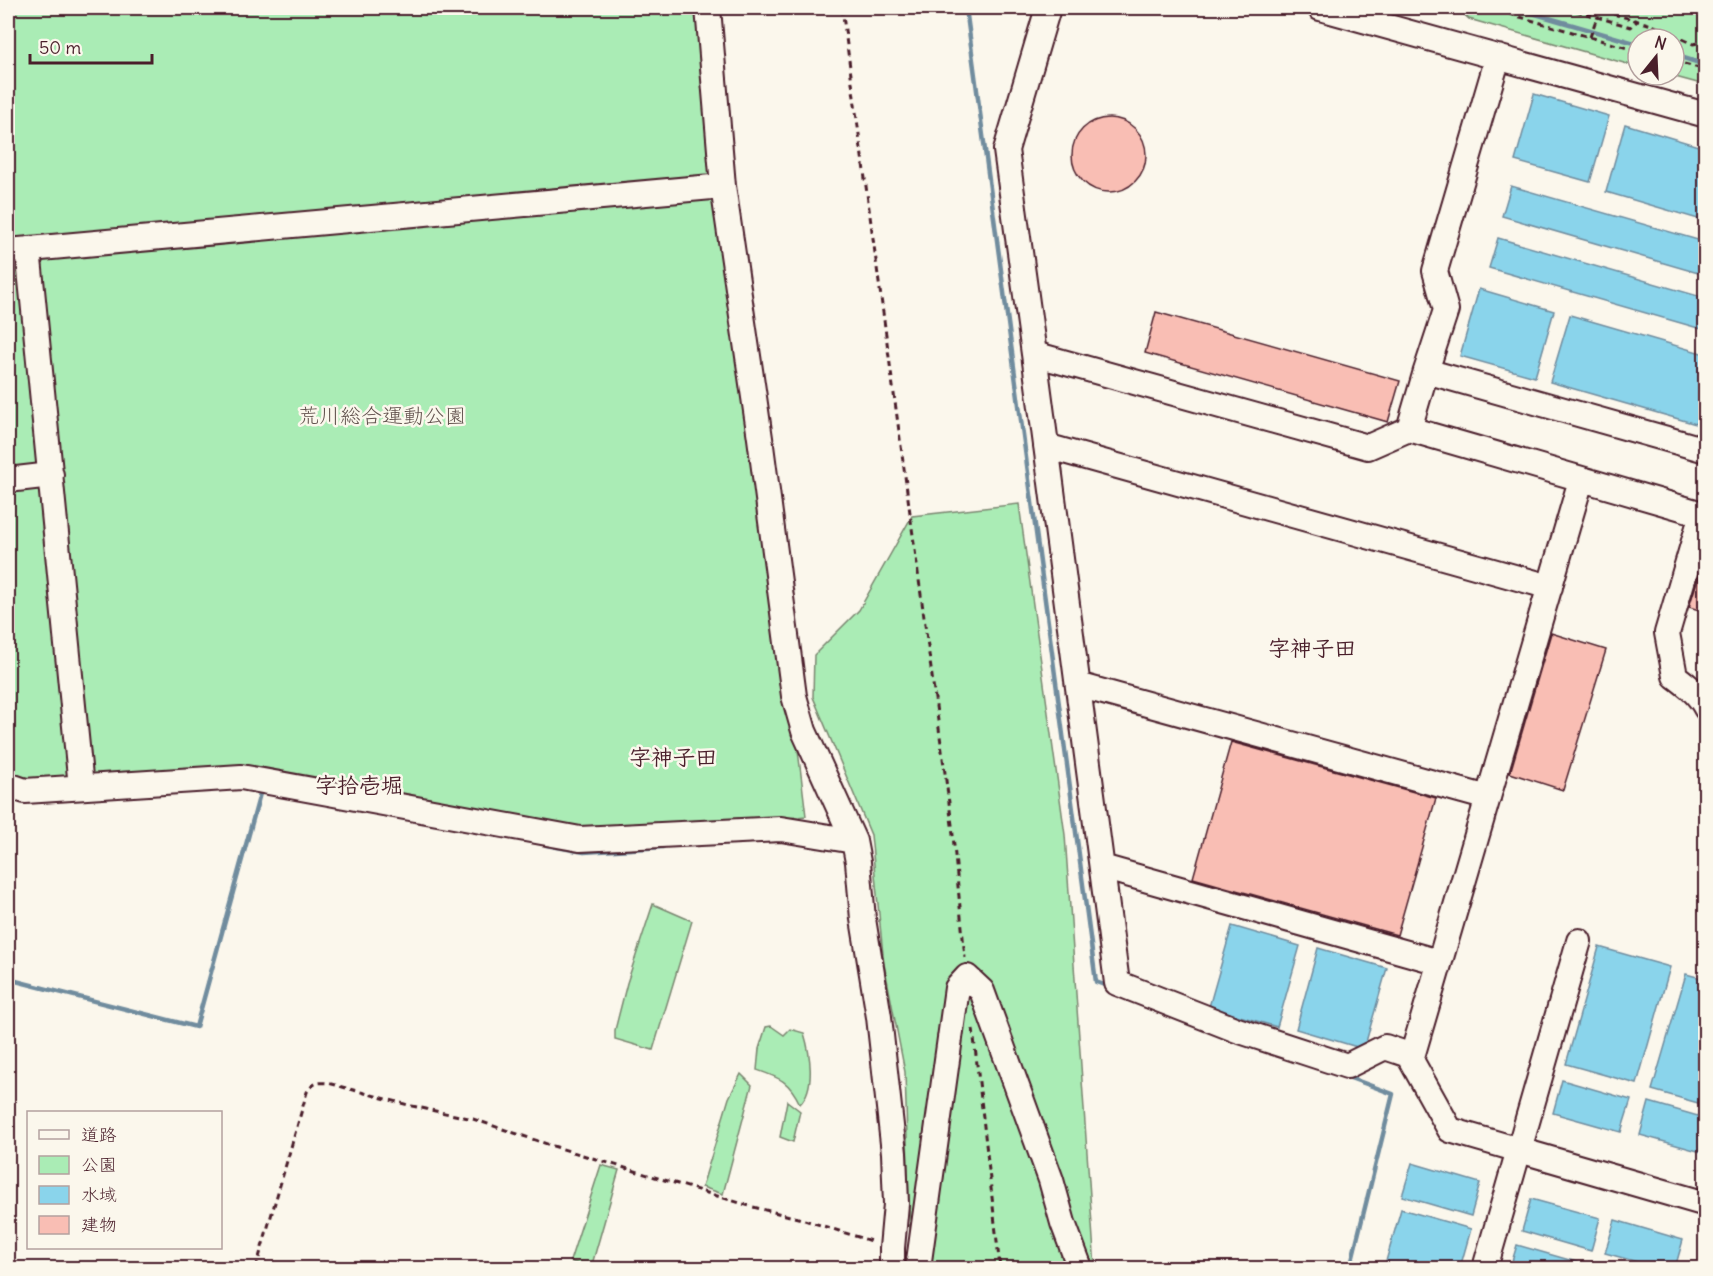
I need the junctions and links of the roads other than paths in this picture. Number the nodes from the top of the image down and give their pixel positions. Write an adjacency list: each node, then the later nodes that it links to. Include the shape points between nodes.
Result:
1 (708, 8): 6 (street)
2 (1048, 8): 8 (street, via 1006,150)
3 (1320, 8): 4 (street)
4 (1498, 57): 5 (street); 9 (street, via 1435,271 1446,310)
5 (1706, 115)
6 (723, 186): 7 (street); 23 (street, via 794,696 804,731)
7 (18, 250): 13 (street)
8 (1034, 354): 10 (street, via 1368,447); 11 (street)
9 (1426, 371): 10 (street); 12 (street)
10 (1409, 429): 15 (street)
11 (1046, 446): 17 (street); 18 (street)
12 (1706, 450)
13 (51, 475): 14 (street); 21 (street)
14 (8, 480)
15 (1581, 480): 16 (street); 17 (street)
16 (1704, 515): 19 (street, via 1667,633 1675,676 1692,689)
17 (1550, 587): 22 (street)
18 (1078, 685): 22 (street); 24 (street)
19 (1706, 708)
20 (8, 785): 21 (street, via 25,791)
21 (81, 787): 23 (street, via 241,777 580,839 781,829)
22 (1488, 798): 26 (street)
23 (854, 841): 30 (street, via 894,1153)
24 (1102, 867): 26 (street); 27 (street, via 1117,983 1237,1030 1347,1066 1385,1047)
25 (1579, 941): 28 (street)
26 (1439, 962): 27 (street)
27 (1412, 1056): 28 (street, via 1450,1130)
28 (1519, 1150): 29 (street); 33 (street)
29 (1706, 1204)
30 (892, 1258)
31 (918, 1269): 32 (street, via 957,988 967,977 982,991)
32 (1080, 1269)
33 (1485, 1269)

